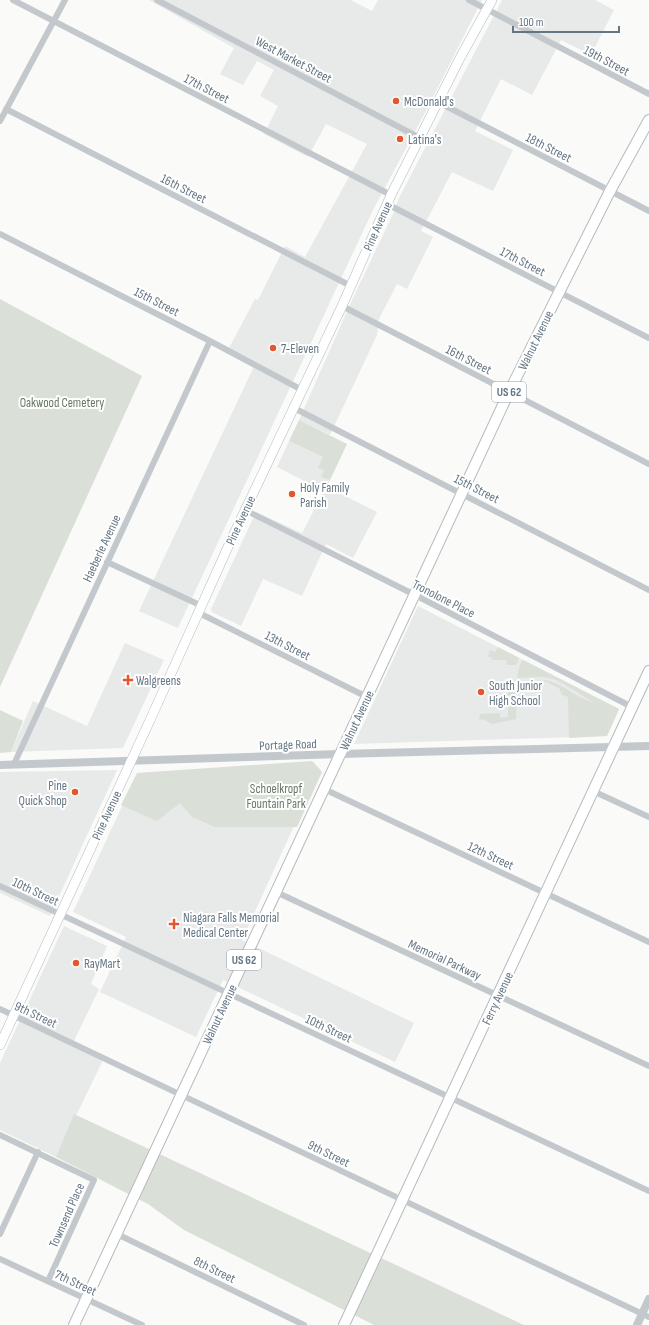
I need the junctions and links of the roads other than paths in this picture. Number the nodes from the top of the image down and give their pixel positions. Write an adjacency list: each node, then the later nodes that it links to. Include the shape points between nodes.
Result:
1 (13, 0): 7 (street, 17th Street)
2 (66, 0): 7 (street)
3 (157, 0): 13 (street, West Market Street)
4 (469, 0): 6 (street, 19th Street)
5 (492, 0): 6 (main road, Pine Avenue)
6 (487, 9): 8 (street, 19th Street); 9 (main road, Pine Avenue)
7 (54, 21): 10 (street); 15 (street, 17th Street)
8 (649, 94)
9 (438, 102): 13 (main road, Pine Avenue); 14 (street, 18th Street)
10 (6, 109): 12 (street); 18 (street, 16th Street)
11 (649, 120): 14 (main road, Walnut Avenue / US 62)
12 (0, 121)
13 (420, 138): 15 (main road, Pine Avenue)
14 (610, 191): 16 (street, 18th Street); 19 (main road, Walnut Avenue / US 62)
15 (389, 200): 18 (main road, Pine Avenue); 19 (street, 17th Street)
16 (649, 211)
17 (0, 234): 22 (street, 15th Street)
18 (351, 286): 20 (main road, Pine Avenue)
19 (559, 292): 21 (street, 17th Street); 24 (main road, Walnut Avenue / US 62)
20 (342, 306): 23 (main road, Pine Avenue); 24 (street, 16th Street)
21 (649, 338)
22 (210, 341): 23 (street, 15th Street); 29 (street, Haeberle Avenue)
23 (302, 390): 25 (main road, Pine Avenue)
24 (509, 392): 26 (street, 16th Street); 27 (main road, Walnut Avenue / US 62)
25 (294, 408): 27 (street, 15th Street); 28 (main road, Pine Avenue)
26 (649, 464)
27 (462, 493): 30 (street, 15th Street); 31 (main road, Walnut Avenue / US 62)
28 (245, 510): 31 (street, Tronolone Place); 32 (main road, Pine Avenue)
29 (107, 562): 32 (street, 13th Street); 40 (street, Haeberle Avenue)
30 (649, 590)
31 (414, 595): 34 (main road, Walnut Avenue / US 62); 35 (street, Tronolone Place)
32 (200, 609): 34 (street, 13th Street); 39 (main road, Pine Avenue)
33 (649, 671): 35 (main road, Ferry Avenue)
34 (367, 697): 38 (main road, Walnut Avenue / US 62)
35 (632, 707): 37 (main road, Ferry Avenue)
36 (649, 746): 37 (street, Portage Road)
37 (614, 747): 38 (street, Portage Road); 43 (main road, Ferry Avenue)
38 (340, 754): 39 (street, Portage Road); 42 (main road, Walnut Avenue / US 62)
39 (131, 762): 40 (street, Portage Road); 48 (main road, Pine Avenue)
40 (14, 764): 41 (street, Portage Road)
41 (0, 765)
42 (324, 789): 46 (main road, Walnut Avenue / US 62); 47 (street, 12th Street)
43 (593, 791): 44 (street); 47 (main road, Ferry Avenue)
44 (649, 817)
45 (0, 886): 48 (street, 10th Street)
46 (276, 892): 50 (main road, Walnut Avenue / US 62); 51 (street, Memorial Parkway)
47 (546, 893): 49 (street, 12th Street); 51 (main road, Ferry Avenue)
48 (60, 914): 50 (street, 10th Street); 53 (main road, Pine Avenue)
49 (649, 942)
50 (229, 992): 56 (main road, Walnut Avenue / US 62); 57 (street, 10th Street)
51 (498, 996): 55 (street, Memorial Parkway); 57 (main road, Ferry Avenue)
52 (0, 1009): 53 (street, 9th Street)
53 (14, 1016): 54 (main road, Pine Avenue); 56 (street, 9th Street)
54 (0, 1045)
55 (649, 1066)
56 (181, 1095): 61 (street, 9th Street); 63 (main road, Walnut Avenue / US 62)
57 (451, 1097): 60 (street, 10th Street); 61 (main road, Ferry Avenue)
58 (0, 1135): 59 (street)
59 (38, 1152): 62 (street); 65 (street, Townsend Place, via 94,1180)
60 (649, 1191)
61 (402, 1200): 68 (street, 9th Street); 72 (main road, Ferry Avenue)
62 (0, 1234)
63 (116, 1234): 66 (main road, Walnut Avenue / US 62); 71 (street, 8th Street)
64 (0, 1258): 65 (street, 7th Street)
65 (48, 1281): 66 (street, 7th Street)
66 (86, 1298): 69 (main road, Walnut Avenue / US 62); 70 (street, 7th Street)
67 (649, 1299): 68 (street)
68 (646, 1315): 73 (street)
69 (74, 1325)
70 (142, 1325)
71 (304, 1325)
72 (344, 1325)
73 (637, 1325)

